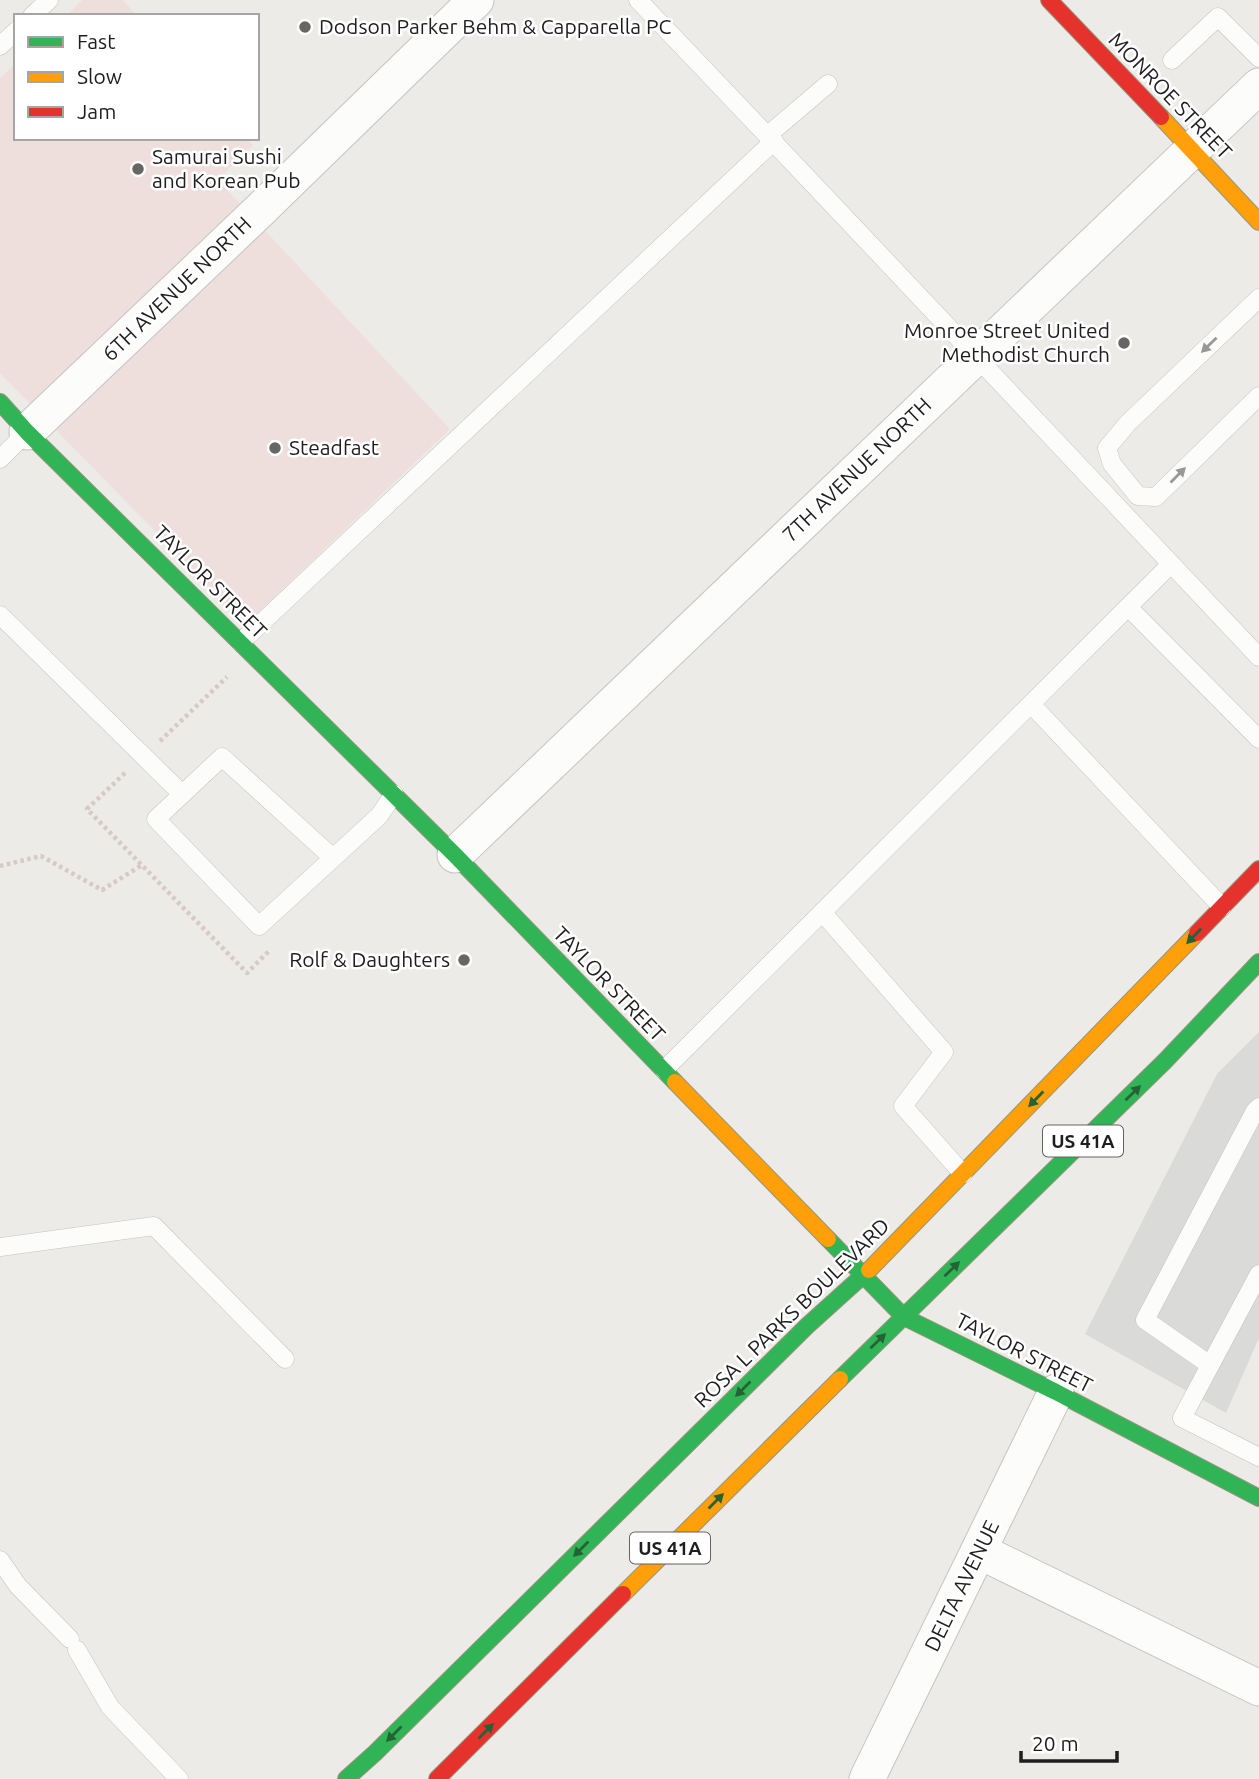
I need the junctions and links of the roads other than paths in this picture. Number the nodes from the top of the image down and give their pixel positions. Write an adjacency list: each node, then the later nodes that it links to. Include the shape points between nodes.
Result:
1 (49, 0): 5 (lane)
2 (476, 0): 19 (street, 6TH AVENUE NORTH)
3 (638, 0): 12 (lane)
4 (1058, 3): 13 (main road, MONROE STREET)
5 (34, 14)
6 (14, 33): 7 (lane)
7 (0, 46)
8 (1259, 58): 9 (lane, via 1218,17)
9 (1172, 60)
10 (828, 84): 12 (lane)
11 (1259, 86): 13 (street, 7TH AVENUE NORTH)
12 (771, 138): 16 (lane); 24 (lane)
13 (1192, 149): 14 (main road, MONROE STREET); 16 (street, 7TH AVENUE NORTH)
14 (1259, 222)
15 (1259, 298): 17 (lane, one-way to 17, via 1128,423 1107,448 1112,464 1138,496 1156,497)
16 (975, 357): 21 (lane); 30 (street, 7TH AVENUE NORTH)
17 (1259, 396)
18 (0, 402): 19 (main road, TAYLOR STREET)
19 (27, 432): 20 (lane); 24 (main road, TAYLOR STREET)
20 (0, 458)
21 (1171, 564): 22 (lane); 25 (lane)
22 (1128, 607): 26 (lane); 27 (lane)
23 (0, 615): 28 (lane)
24 (241, 642): 29 (main road, TAYLOR STREET)
25 (1259, 657)
26 (1031, 704): 33 (lane); 34 (lane)
27 (1259, 739)
28 (182, 794): 31 (lane, via 222,757); 31 (lane, via 156,819 259,926)
29 (394, 794): 30 (main road, TAYLOR STREET); 31 (lane, via 379,816)
30 (455, 855): 36 (main road, TAYLOR STREET)
31 (332, 858)
32 (1259, 869): 33 (main road, ROSA L PARKS BOULEVARD / US 41A)
33 (1222, 907): 38 (main road, ROSA L PARKS BOULEVARD / US 41A, one-way to 38)
34 (822, 912): 36 (lane); 38 (lane, via 944,1052 903,1106)
35 (1259, 962): 42 (main road, US 41A, one-way to 35, via 1165,1061)
36 (664, 1070): 41 (main road, TAYLOR STREET)
37 (1259, 1107): 44 (lane, via 1145,1320)
38 (963, 1174): 41 (main road, ROSA L PARKS BOULEVARD / US 41A)
39 (0, 1247): 43 (lane, via 154,1226)
40 (1259, 1274): 44 (lane)
41 (864, 1276): 42 (main road, TAYLOR STREET); 53 (main road, ROSA L PARKS BOULEVARD / US 41A, one-way to 53, via 807,1326)
42 (904, 1317): 45 (main road, TAYLOR STREET); 54 (main road, US 41A, one-way to 42)
43 (285, 1359)
44 (1210, 1365): 46 (lane)
45 (1056, 1392): 46 (main road, TAYLOR STREET); 49 (street, DELTA AVENUE)
46 (1172, 1433): 47 (lane); 48 (main road, TAYLOR STREET)
47 (1259, 1457)
48 (1259, 1498)
49 (979, 1551): 51 (street); 55 (street, DELTA AVENUE)
50 (0, 1560): 52 (lane, via 73,1644 110,1707)
51 (1259, 1688)
52 (179, 1779)
53 (346, 1779)
54 (438, 1779)
55 (867, 1779)

